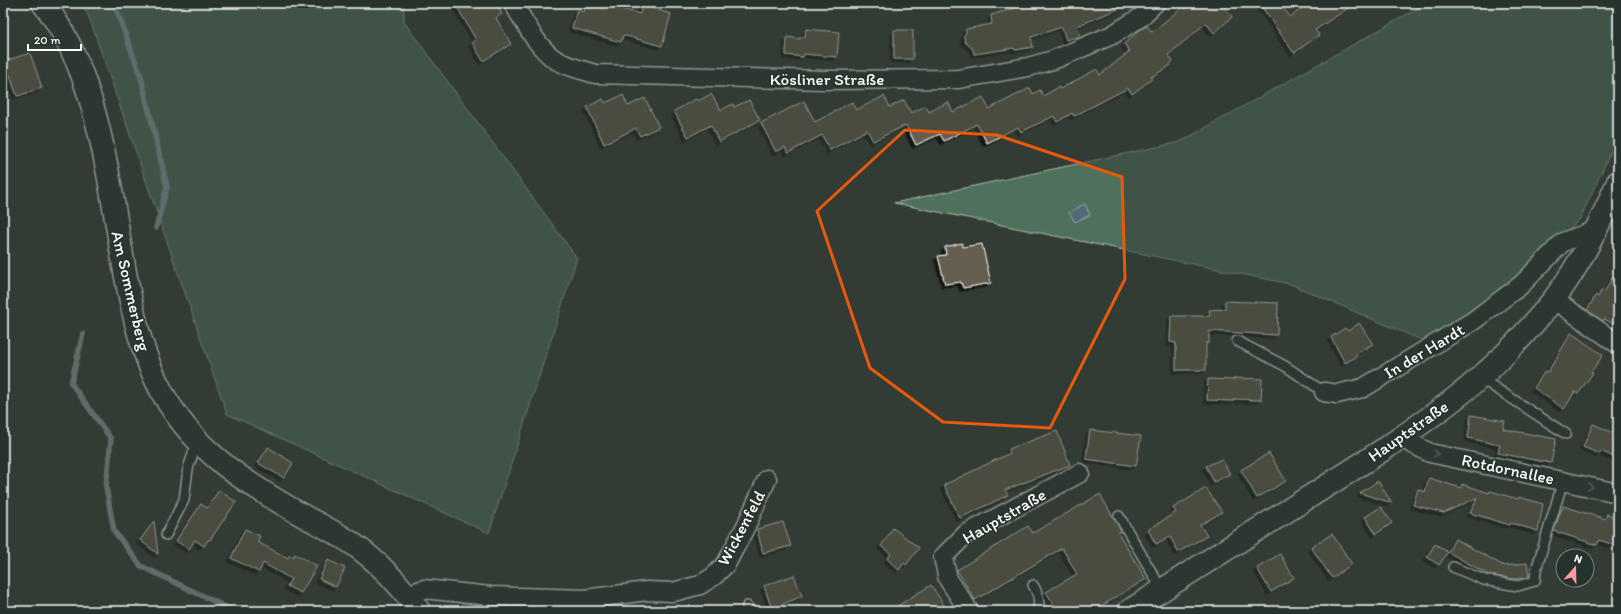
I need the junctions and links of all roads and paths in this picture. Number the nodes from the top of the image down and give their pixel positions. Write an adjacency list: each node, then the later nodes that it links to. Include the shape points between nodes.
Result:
1 (43, 3): 13 (street, Am Sommerberg, via 75,56 94,113 132,309 150,369 179,418)
2 (512, 3): 3 (street, Kösliner Straße, via 544,50 569,67 595,74 824,80 959,79 1028,67 1053,60 1112,35 1141,17)
3 (1155, 3)
4 (1618, 182): 5 (street, Hauptstraße)
5 (1596, 230): 6 (street, Hauptstraße); 10 (street, In der Hardt, via 1563,242 1520,285 1472,322 1364,388 1337,394)
6 (1553, 299): 8 (street); 9 (street, Hauptstraße, via 1508,350)
7 (1237, 341): 10 (lane, In der Hardt, via 1285,366)
8 (1618, 344)
9 (1479, 378): 11 (lane); 12 (street, Hauptstraße, via 1459,396)
10 (1324, 392)
11 (1566, 434)
12 (1401, 438): 16 (street, Rotdornallee, one-way to 16, via 1430,453); 22 (street, Hauptstraße)
13 (197, 441): 19 (lane, via 188,469 184,500); 23 (street, Am Sommerberg, via 242,479 352,544 380,566)
14 (1080, 473): 24 (street, Hauptstraße, via 966,534 943,557 948,579)
15 (767, 479): 23 (street, Wickenfeld, via 726,564 700,585 673,592 647,591 585,599 490,596 424,589)
16 (1563, 481): 17 (street, Rotdornallee, one-way to 17); 20 (lane, via 1536,570 1535,581 1518,586 1512,585 1484,580)
17 (1618, 493)
18 (1119, 516): 22 (lane)
19 (166, 535)
20 (1453, 567)
21 (1033, 584): 25 (lane, via 1040,602)
22 (1162, 590): 26 (street, Hauptstraße)
23 (413, 603)
24 (969, 611)
25 (1038, 611)
26 (1129, 611)

